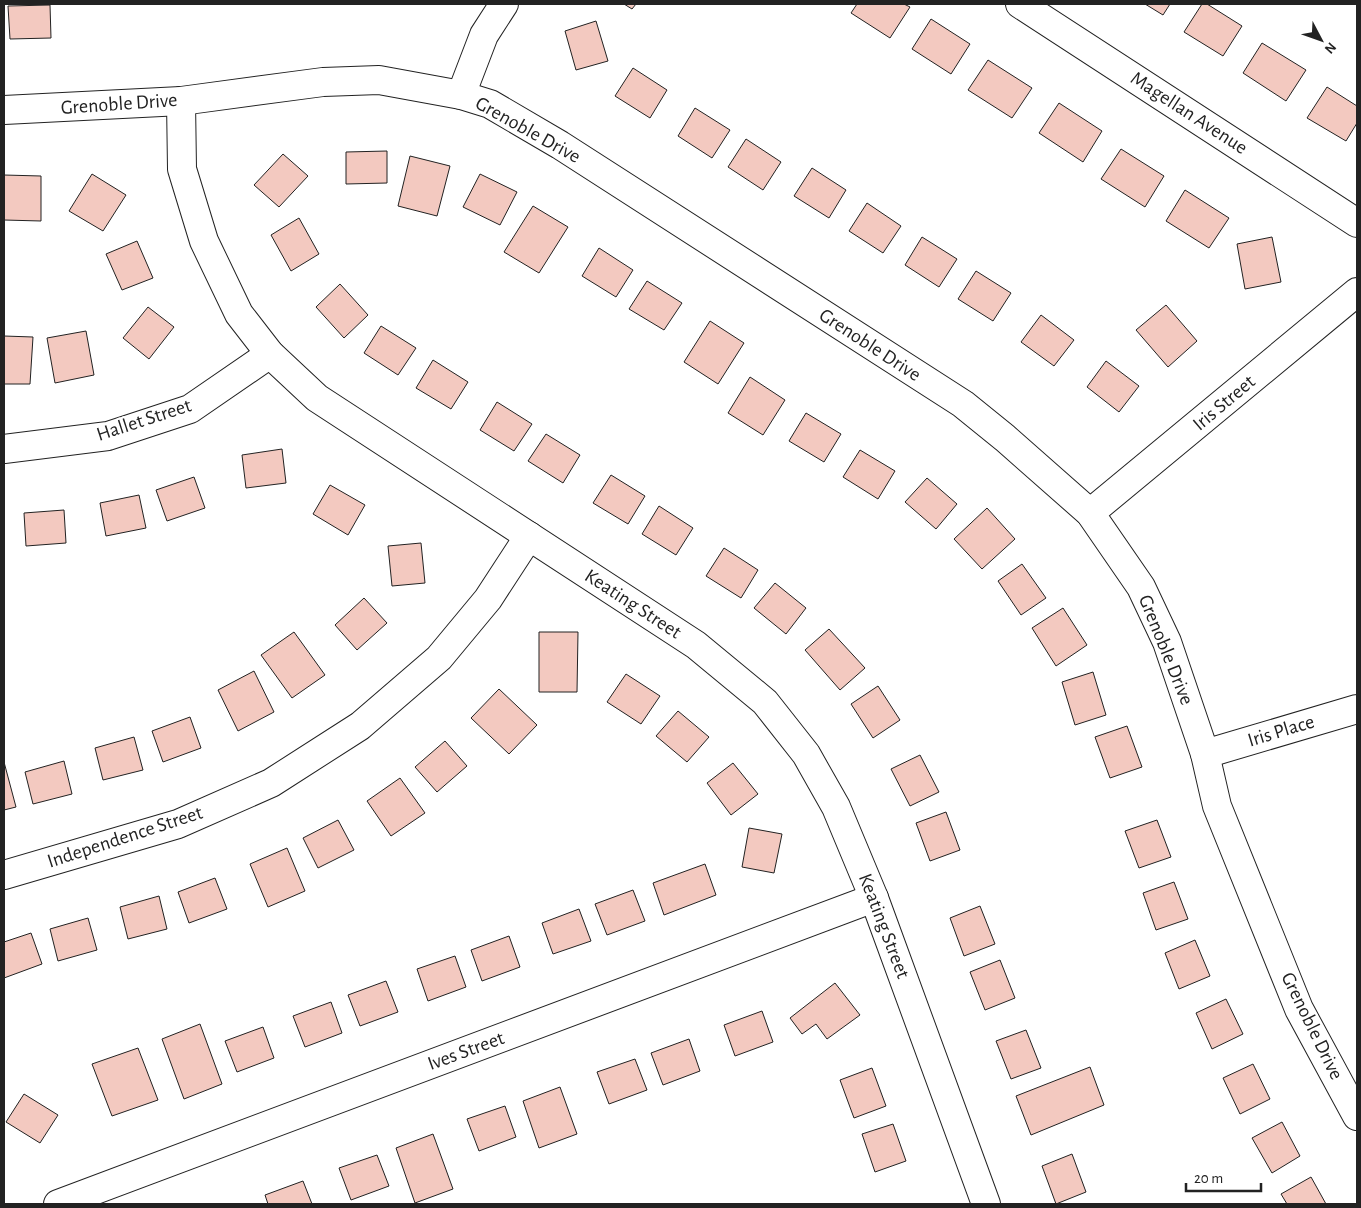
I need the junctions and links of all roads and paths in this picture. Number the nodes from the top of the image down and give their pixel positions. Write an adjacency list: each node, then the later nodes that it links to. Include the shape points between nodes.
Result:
1 (504, 4): 3 (street, via 484,35)
2 (1020, 4): 6 (street, Magellan Avenue)
3 (461, 94): 4 (street, Grenoble Drive, via 379,80 323,82); 10 (street, Grenoble Drive, via 490,104 560,145 963,404)
4 (181, 100): 5 (street, Grenoble Drive); 8 (street, Keating Street, via 182,169 204,241 239,314)
5 (4, 110)
6 (1357, 223)
7 (1357, 292): 10 (street, Iris Street)
8 (270, 354): 9 (street, Hallet Street, via 190,409 108,436); 11 (street, Keating Street, via 318,398)
9 (4, 449)
10 (1090, 513): 13 (street, Grenoble Drive, via 1141,587 1167,642)
11 (529, 536): 14 (street, Independence Street, via 488,598 439,658 352,732 271,783 178,824); 15 (street, Keating Street, via 696,645 765,702 806,754 836,806)
12 (1357, 709): 13 (street, Iris Place)
13 (1205, 754): 16 (street, Grenoble Drive, via 1217,806 1299,1009)
14 (4, 875)
15 (874, 898): 17 (street, Ives Street); 18 (street, Keating Street)
16 (1357, 1116)
17 (58, 1204)
18 (986, 1204)

